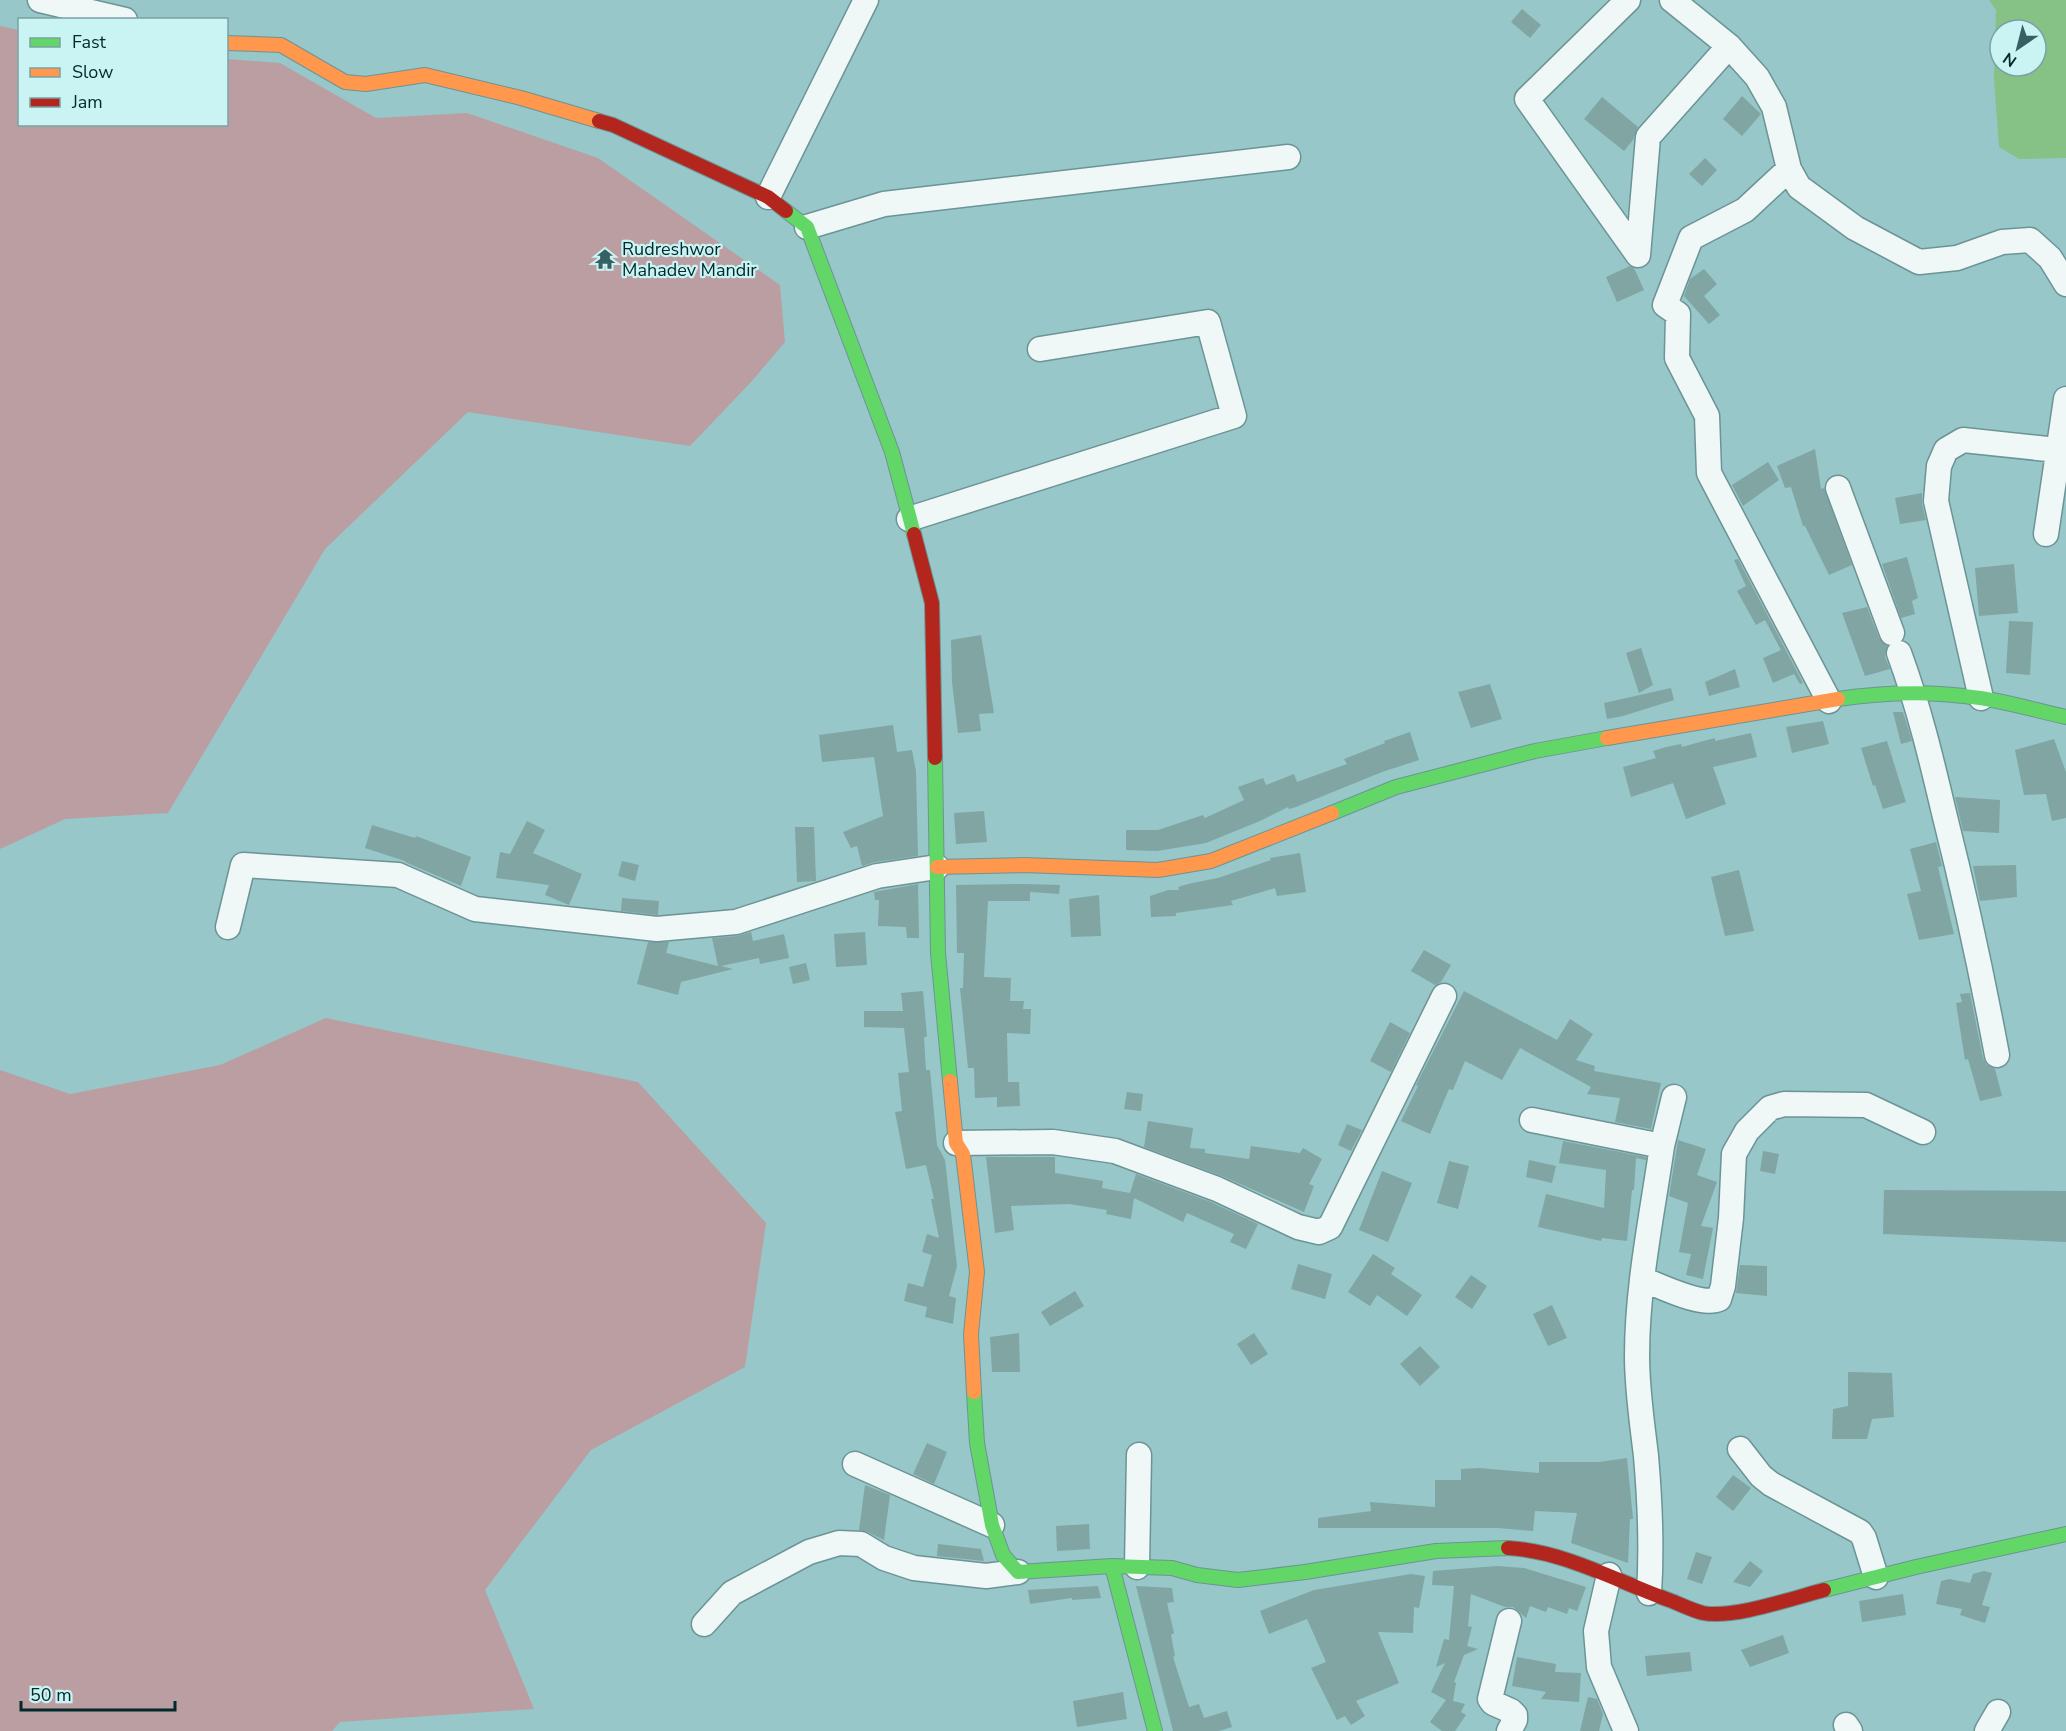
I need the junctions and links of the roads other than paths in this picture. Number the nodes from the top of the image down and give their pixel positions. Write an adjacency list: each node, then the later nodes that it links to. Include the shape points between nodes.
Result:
1 (40, 0): 5 (street)
2 (866, 0): 10 (street)
3 (1628, 0): 7 (street, via 1527,99 1638,255 1648,137)
4 (1672, 0): 7 (street)
5 (116, 18)
6 (228, 43): 10 (street, via 281,45 345,82 366,84 425,75 521,98 613,125)
7 (1729, 46): 9 (street, via 1757,77 1774,107)
8 (1288, 157): 11 (street, via 884,204)
9 (1789, 169): 12 (street, via 1799,187 1855,228 1919,262 1957,258 2002,242 2030,240 2050,258); 21 (street, via 1745,210 1691,238 1665,305 1678,314 1677,358 1707,416 1708,473)
10 (768, 197): 11 (street)
11 (807, 228): 17 (street, via 892,452)
12 (2066, 284)
13 (1040, 349): 17 (street, via 1208,322 1234,416)
14 (2066, 399): 15 (street)
15 (2057, 450): 18 (street); 20 (street, via 1963,440 1946,450 1939,466 1936,501)
16 (1838, 488): 19 (street)
17 (909, 519): 23 (street, via 932,603)
18 (2046, 534)
19 (1914, 693): 20 (street); 21 (street); 26 (street, via 1980,964)
20 (1981, 698): 22 (street)
21 (1828, 701): 23 (street, via 1535,751 1396,788 1211,861 1158,870 1024,865)
22 (2066, 717)
23 (937, 867): 24 (street, via 877,876 736,922 657,929 475,909 398,875 243,865); 30 (street, via 938,953)
24 (228, 927)
25 (1444, 996): 30 (street, via 1330,1227 1319,1232 1298,1227 1217,1189 1115,1151 1053,1142)
26 (1997, 1055)
27 (1674, 1096): 31 (street)
28 (1532, 1120): 31 (street)
29 (1923, 1132): 32 (street, via 1866,1105 1784,1104 1770,1108 1747,1131 1734,1154 1731,1218 1719,1299 1701,1301)
30 (956, 1143): 36 (street, via 963,1154 977,1272 971,1334 977,1432)
31 (1662, 1146): 32 (street)
32 (1642, 1279): 43 (street, via 1638,1403 1646,1455 1651,1541)
33 (1740, 1449): 42 (street, via 1771,1484 1860,1532)
34 (1139, 1455): 39 (street)
35 (855, 1464): 36 (street)
36 (992, 1525): 40 (street, via 1003,1555)
37 (2066, 1534): 42 (street)
38 (1112, 1566): 39 (street); 40 (street); 46 (street)
39 (1137, 1567): 41 (street, via 1172,1568 1238,1580 1497,1546 1528,1549)
40 (1018, 1572): 45 (street, via 986,1576 914,1568 861,1544 839,1543 809,1552 732,1593)
41 (1609, 1575): 43 (street); 48 (street, via 1596,1631 1599,1666)
42 (1876, 1577): 43 (street, via 1732,1613 1704,1613)
43 (1649, 1593)
44 (1509, 1621): 47 (street, via 1490,1699 1515,1715)
45 (704, 1624)
46 (1155, 1731)
47 (1509, 1731)
48 (1626, 1731)

